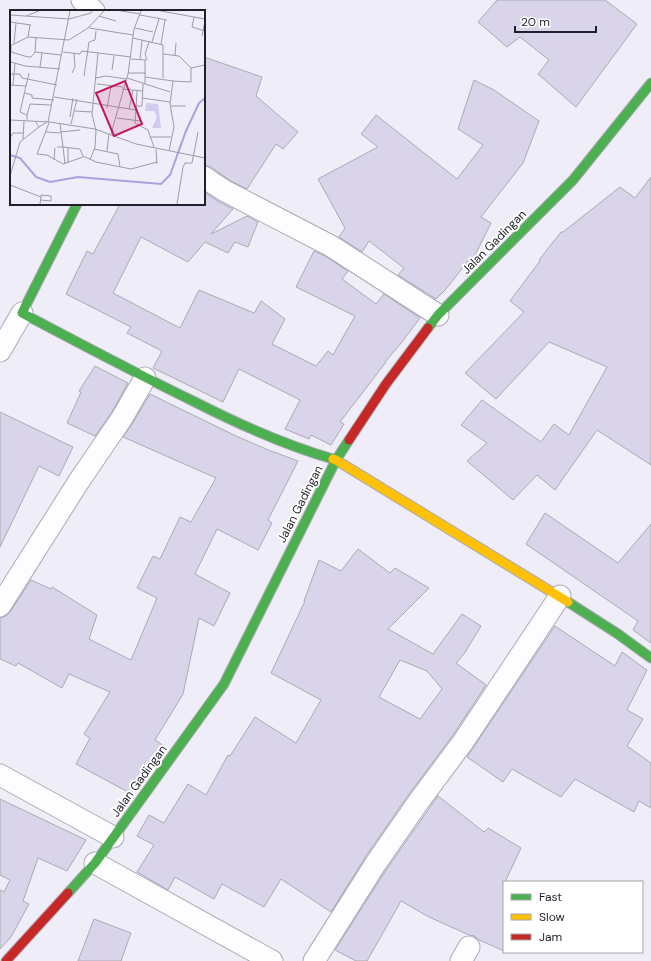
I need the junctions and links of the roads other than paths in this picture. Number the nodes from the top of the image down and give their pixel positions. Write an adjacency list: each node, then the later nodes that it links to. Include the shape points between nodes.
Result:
1 (82, 0): 2 (street)
2 (93, 10)
3 (651, 83): 7 (street, Jalan Gadingan, via 573,180)
4 (205, 178): 7 (street, via 225,191 331,246)
5 (76, 205): 6 (street)
6 (22, 313): 8 (street); 9 (street)
7 (438, 315): 10 (street, Jalan Gadingan, via 386,384)
8 (0, 351)
9 (145, 378): 10 (street, via 241,425 308,452); 12 (street, via 122,418)
10 (336, 460): 11 (street); 15 (street, Jalan Gadingan, via 224,684)
11 (560, 596): 13 (street); 19 (street, via 462,742 376,863)
12 (0, 606)
13 (651, 658)
14 (0, 775): 15 (street)
15 (113, 837): 16 (street, Jalan Gadingan)
16 (95, 863): 17 (street, Jalan Gadingan); 18 (street)
17 (6, 961)
18 (272, 961)
19 (314, 961)

